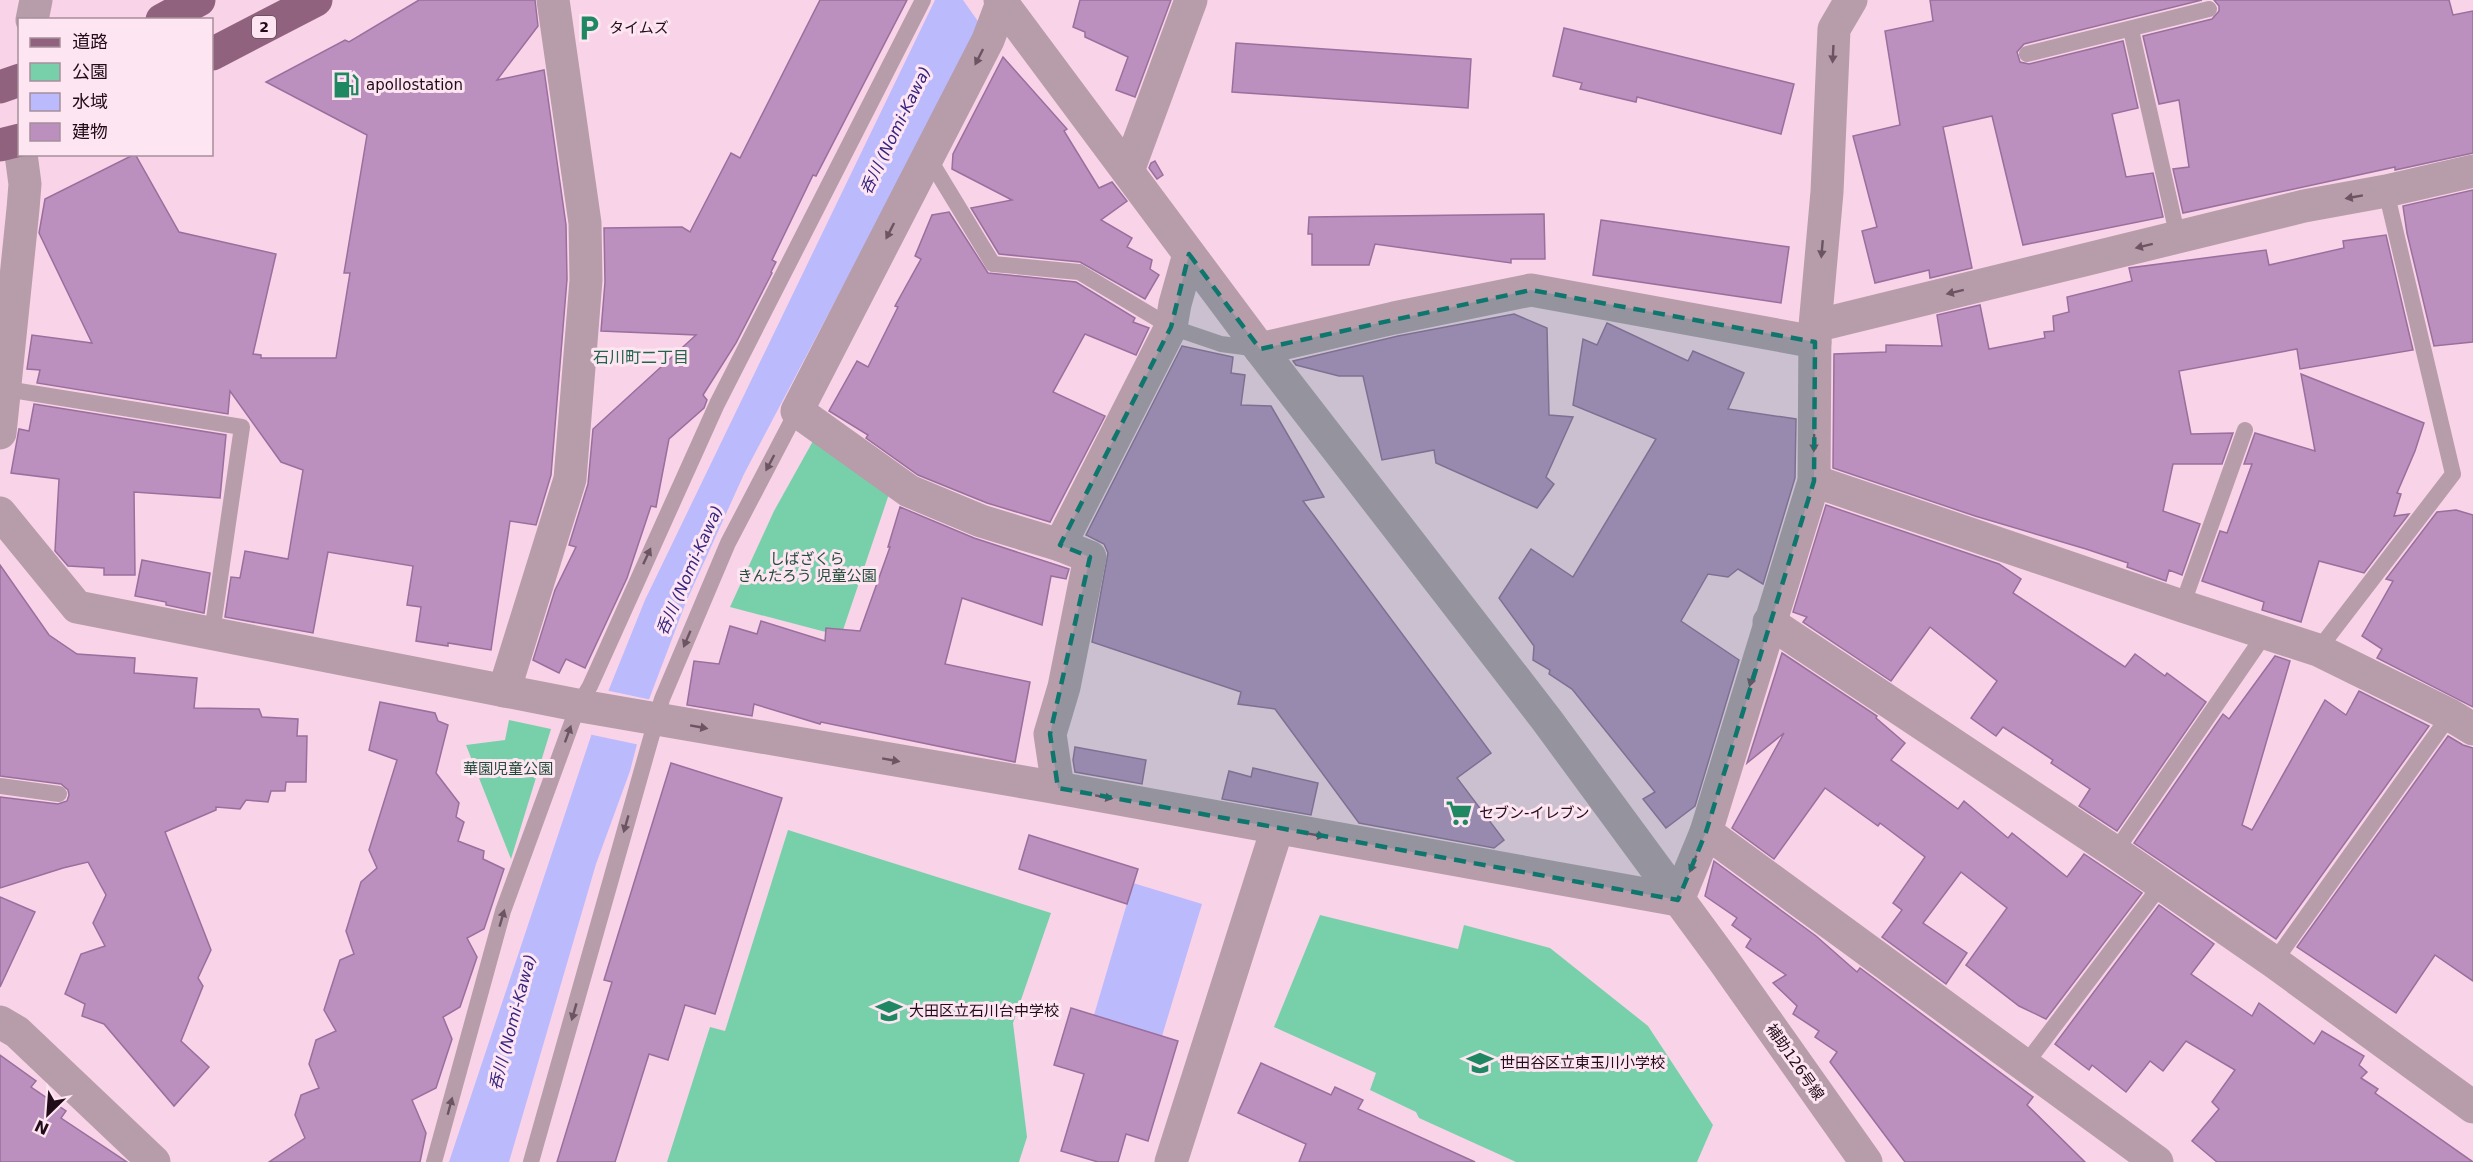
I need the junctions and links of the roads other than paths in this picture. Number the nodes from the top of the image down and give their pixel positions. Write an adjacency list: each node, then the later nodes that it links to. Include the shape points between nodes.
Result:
1 (36, 0): 10 (street)
2 (199, 0): 11 (main road)
3 (316, 0): 13 (main road, 2)
4 (553, 0): 41 (street, via 585,223 586,280 570,479)
5 (923, 0): 42 (lane, one-way to 5, via 630,592 717,404)
6 (1191, 0): 21 (street)
7 (1851, 0): 27 (street, one-way to 27, via 1834,29 1827,192)
8 (1002, 1): 20 (street, one-way to 20, via 988,40); 21 (street, 補助126号線)
9 (2209, 9): 12 (lane)
10 (32, 18)
11 (166, 18)
12 (2131, 30): 14 (lane); 24 (lane)
13 (213, 53)
14 (2027, 54)
15 (18, 81): 16 (main road)
16 (0, 87)
17 (18, 141): 18 (main road)
18 (0, 145)
19 (21, 156): 29 (street, via 23,209)
20 (928, 157): 26 (lane, via 993,264 1079,272); 30 (street, one-way to 30)
21 (1128, 171): 25 (street, 補助126号線)
22 (2473, 171): 23 (street)
23 (2386, 191): 24 (street, one-way to 24); 40 (lane, via 2453,474)
24 (2178, 238): 27 (street, one-way to 27)
25 (1189, 254): 26 (street); 28 (street, 補助126号線)
26 (1171, 327): 28 (lane, via 1221,344); 35 (street)
27 (1815, 334): 28 (street, via 1531,290); 33 (street, one-way to 33)
28 (1260, 349): 52 (street, 補助126号線, via 1546,719)
29 (6, 389): 32 (street); 38 (lane, via 242,427)
30 (797, 411): 35 (street, via 909,490 981,521); 43 (lane, one-way to 43, via 728,543 662,699)
31 (2245, 430): 36 (lane)
32 (0, 433)
33 (1814, 481): 36 (street); 37 (street)
34 (0, 513): 38 (street, via 77,607)
35 (1060, 545): 46 (street, via 1090,557 1064,687 1050,734)
36 (2182, 606): 39 (street)
37 (1769, 622): 49 (street, one-way to 49); 50 (street)
38 (212, 633): 41 (street)
39 (2265, 634): 40 (street); 50 (lane)
40 (2318, 650): 44 (street)
41 (504, 691): 42 (street)
42 (583, 706): 43 (street); 58 (lane, one-way to 42, via 503,911)
43 (649, 718): 46 (street, one-way to 46); 59 (lane, one-way to 59)
44 (2461, 722): 53 (lane)
45 (0, 786): 47 (lane)
46 (1058, 788): 48 (street, one-way to 48)
47 (59, 794)
48 (1277, 829): 52 (street, one-way to 52); 60 (street)
49 (1706, 832): 52 (street, one-way to 52); 55 (street)
50 (2115, 852): 51 (street)
51 (2161, 885): 53 (street); 55 (lane)
52 (1678, 900): 61 (street, 補助126号線)
53 (2274, 962): 56 (street)
54 (0, 1022): 57 (street, via 17,1032)
55 (2024, 1066): 62 (street)
56 (2473, 1107)
57 (154, 1162)
58 (434, 1162)
59 (531, 1162)
60 (1171, 1162)
61 (1866, 1162)
62 (2157, 1162)

